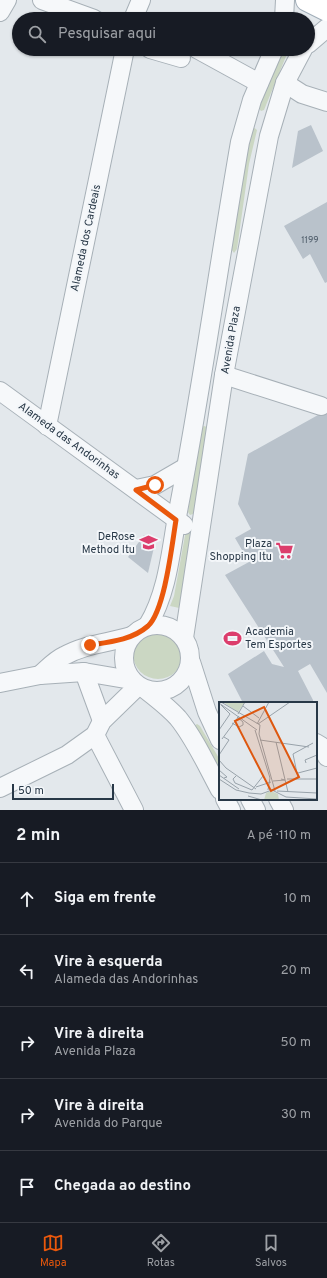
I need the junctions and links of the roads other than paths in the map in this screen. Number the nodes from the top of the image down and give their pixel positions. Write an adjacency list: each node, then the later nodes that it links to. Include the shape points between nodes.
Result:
1 (7, 0): 7 (street)
2 (42, 0): 8 (street)
3 (141, 0): 9 (street)
4 (286, 0): 10 (street)
5 (307, 0): 6 (main road)
6 (327, 10)
7 (0, 12)
8 (75, 12)
9 (136, 12)
10 (285, 12)
11 (327, 28): 12 (street)
12 (315, 38)
13 (124, 56): 29 (street, Alameda dos Cardeais)
14 (173, 56): 18 (street)
15 (210, 56): 19 (street)
16 (271, 56): 19 (street)
17 (299, 56): 20 (street, Avenida Plaza)
18 (181, 58)
19 (259, 83): 21 (street)
20 (285, 83): 22 (street, via 302,94); 23 (street, Avenida Plaza)
21 (252, 100): 23 (street, via 256,111); 24 (street, via 240,142)
22 (327, 102)
23 (272, 120): 25 (street, Avenida Plaza)
24 (223, 239): 25 (street, via 231,257); 30 (street)
25 (245, 264): 26 (street, Avenida Plaza)
26 (224, 375): 28 (street); 33 (street, Avenida Plaza)
27 (0, 392): 29 (street, Alameda das Andorinhas)
28 (321, 406)
29 (47, 426): 31 (street, Alameda das Andorinhas)
30 (186, 467): 31 (street, via 155,485); 32 (street)
31 (136, 490): 32 (street, Alameda das Andorinhas)
32 (176, 520): 33 (street, Alameda das Andorinhas); 34 (street, via 165,583 156,612)
33 (200, 535): 36 (street, Avenida Plaza)
34 (148, 625): 35 (street); 36 (street, via 161,624 174,629)
35 (131, 636): 39 (street, via 113,642 90,645 63,656); 41 (street, via 125,646 123,658 125,670)
36 (184, 638): 37 (street, via 190,650)
37 (191, 662): 41 (street, via 184,678 170,689 158,692); 43 (street, via 207,712)
38 (84, 672): 39 (street); 41 (street); 42 (street)
39 (40, 675): 40 (street)
40 (0, 683)
41 (138, 685): 42 (street); 47 (street, via 162,702 178,718)
42 (98, 728): 46 (street, via 67,755); 51 (street)
43 (219, 738)
44 (317, 744): 45 (street)
45 (327, 757)
46 (0, 788)
47 (219, 788)
48 (226, 800): 52 (street)
49 (251, 800): 53 (street)
50 (279, 800): 54 (street)
51 (134, 810)
52 (231, 810)
53 (256, 810)
54 (284, 810)

